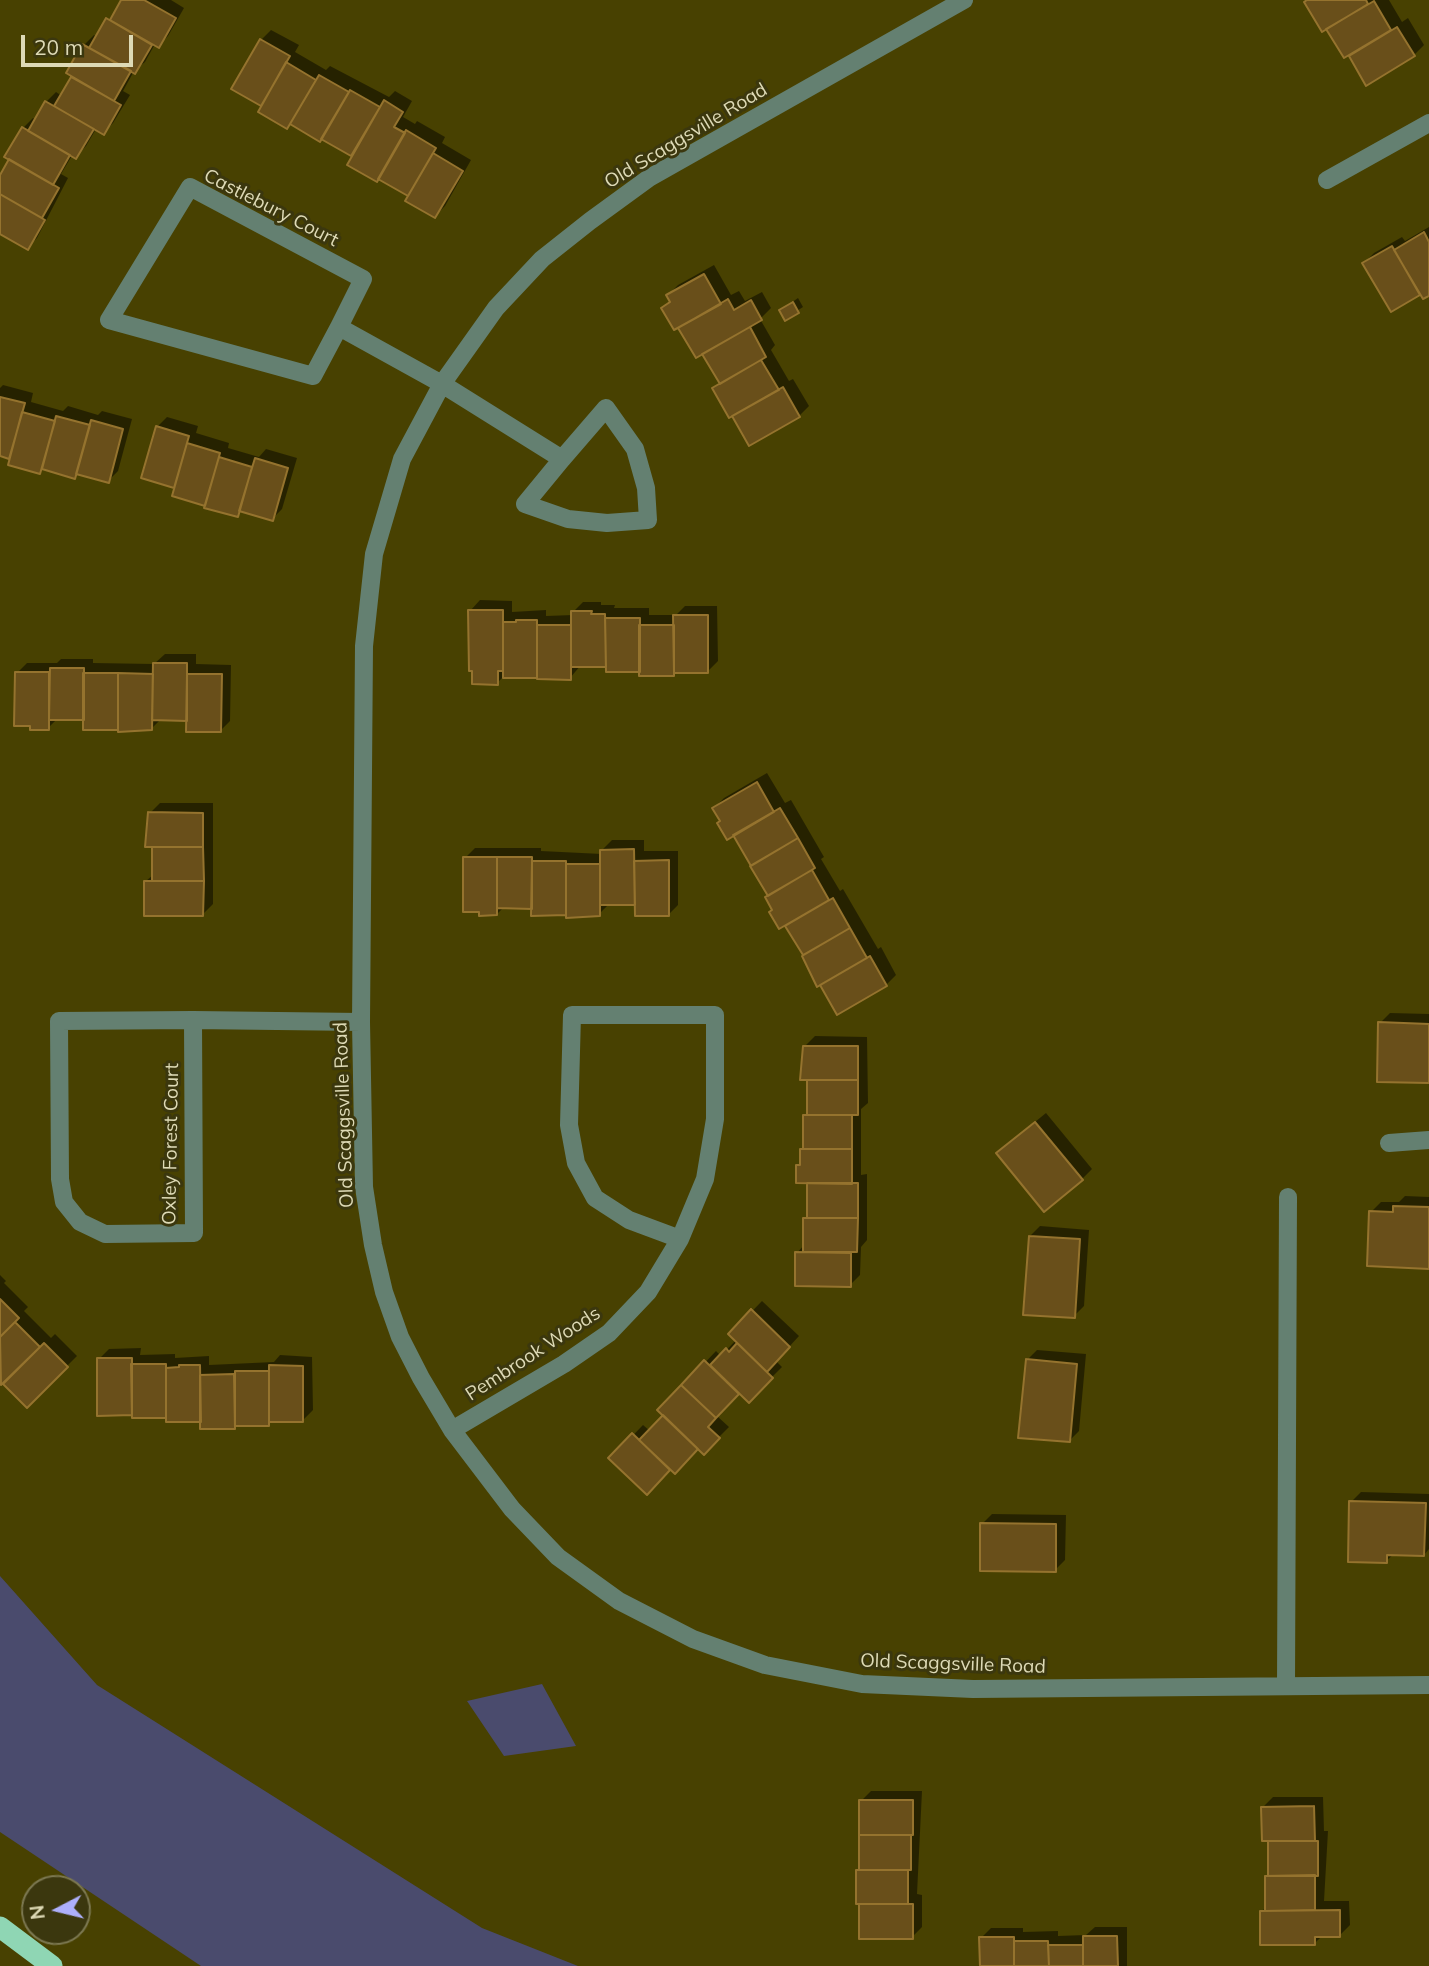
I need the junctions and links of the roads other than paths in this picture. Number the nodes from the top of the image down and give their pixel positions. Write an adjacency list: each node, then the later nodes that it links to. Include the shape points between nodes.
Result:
1 (964, 0): 5 (street, Old Scaggsville Road, via 649,178 590,220 542,259 496,308)
2 (1429, 123): 3 (street)
3 (1327, 180)
4 (339, 327): 4 (street, Castlebury Court, via 313,376 109,320 190,187 363,279); 5 (street)
5 (442, 384): 6 (street); 8 (street, Old Scaggsville Road, via 402,459 374,554 364,646)
6 (562, 460): 6 (street, via 606,408 635,449 646,488 648,520 607,523 568,519 525,504)
7 (193, 1020): 7 (street, Oxley Forest Court, via 60,1021 60,1180 64,1202 80,1222 105,1234 194,1233); 8 (street, Oxley Forest Court)
8 (361, 1022): 13 (street, Old Scaggsville Road, via 365,1187 373,1245 400,1337)
9 (1429, 1140): 10 (street)
10 (1389, 1143)
11 (1288, 1197): 14 (street)
12 (680, 1239): 12 (street, Pembrook Woods, via 705,1179 715,1119 715,1015 572,1016 569,1125 576,1163 595,1198 629,1220); 13 (street, Pembrook Woods, via 648,1292 609,1333)
13 (452, 1430): 14 (street, Old Scaggsville Road, via 512,1508 558,1557 620,1601 693,1639 765,1665 862,1684 973,1689)
14 (1286, 1685): 15 (street, Old Scaggsville Road)
15 (1429, 1685)
16 (0, 1927): 17 (highway)
17 (52, 1966)

